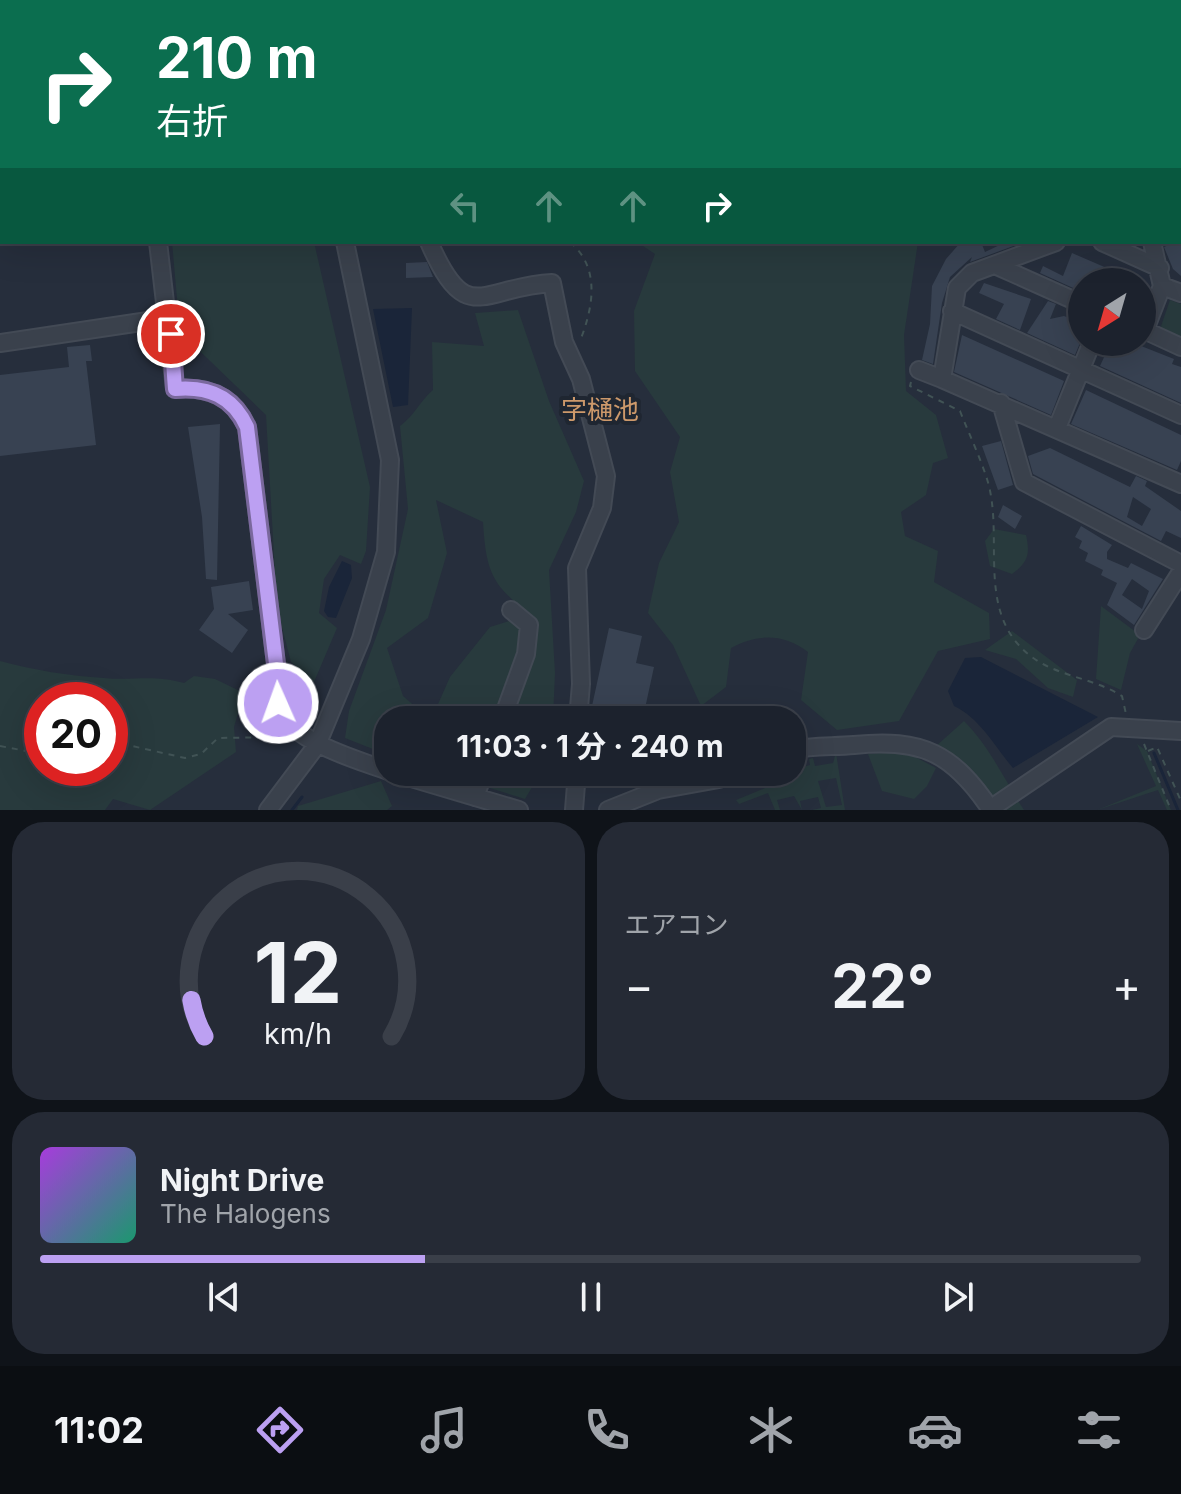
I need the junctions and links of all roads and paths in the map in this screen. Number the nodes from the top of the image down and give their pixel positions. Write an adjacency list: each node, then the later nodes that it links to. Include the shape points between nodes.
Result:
1 (158, 244): 15 (street)
2 (345, 244): 38 (street, via 386,431 390,520 371,608)
3 (430, 244): 20 (street, via 465,296 479,299 508,287 552,283 564,342)
4 (572, 244): 20 (path, via 587,261 591,286 589,315)
5 (1051, 244): 8 (street)
6 (1106, 244): 9 (street)
7 (1153, 244): 9 (street)
8 (997, 266): 12 (street); 14 (street, via 963,281)
9 (1160, 268): 10 (street)
10 (1162, 286): 11 (street); 13 (street)
11 (1181, 293)
12 (1068, 298)
13 (1156, 301)
14 (952, 311): 22 (street); 23 (street)
15 (168, 318): 17 (street); 34 (street, via 175,389 196,387 220,395 241,413 247,427 278,703)
16 (1156, 336): 18 (street)
17 (0, 343)
18 (1181, 347)
19 (1086, 356): 22 (street)
20 (574, 357): 33 (street, via 606,476 602,508 577,568)
21 (919, 370): 23 (street); 35 (path, via 910,386 960,411 987,479 994,579 1005,626 1038,661 1122,696)
22 (1080, 371): 25 (street); 26 (street)
23 (942, 379): 24 (street)
24 (1001, 403): 26 (street); 28 (street, via 1024,482)
25 (1181, 415)
26 (1057, 428): 27 (street)
27 (1181, 484)
28 (1181, 564)
29 (1181, 572): 31 (street)
30 (511, 610): 32 (street, via 529,625 526,654)
31 (1144, 630)
32 (507, 706)
33 (579, 706)
34 (294, 725): 37 (path, via 275,739 218,738 201,754 185,758); 38 (street)
35 (1127, 727): 36 (street); 49 (street, via 1111,727)
36 (1181, 731)
37 (128, 745)
38 (317, 745): 42 (street); 50 (street)
39 (0, 746): 41 (path)
40 (806, 748): 49 (street, via 866,742 915,744 962,774)
41 (24, 751)
42 (374, 765)
43 (439, 786): 47 (street)
44 (479, 786): 47 (street)
45 (576, 786): 52 (street)
46 (680, 786): 53 (street)
47 (475, 797): 51 (street)
48 (1181, 801): 54 (path, via 1157,747 1147,751)
49 (990, 809)
50 (268, 810)
51 (519, 810)
52 (574, 810)
53 (608, 810)
54 (1171, 810)

